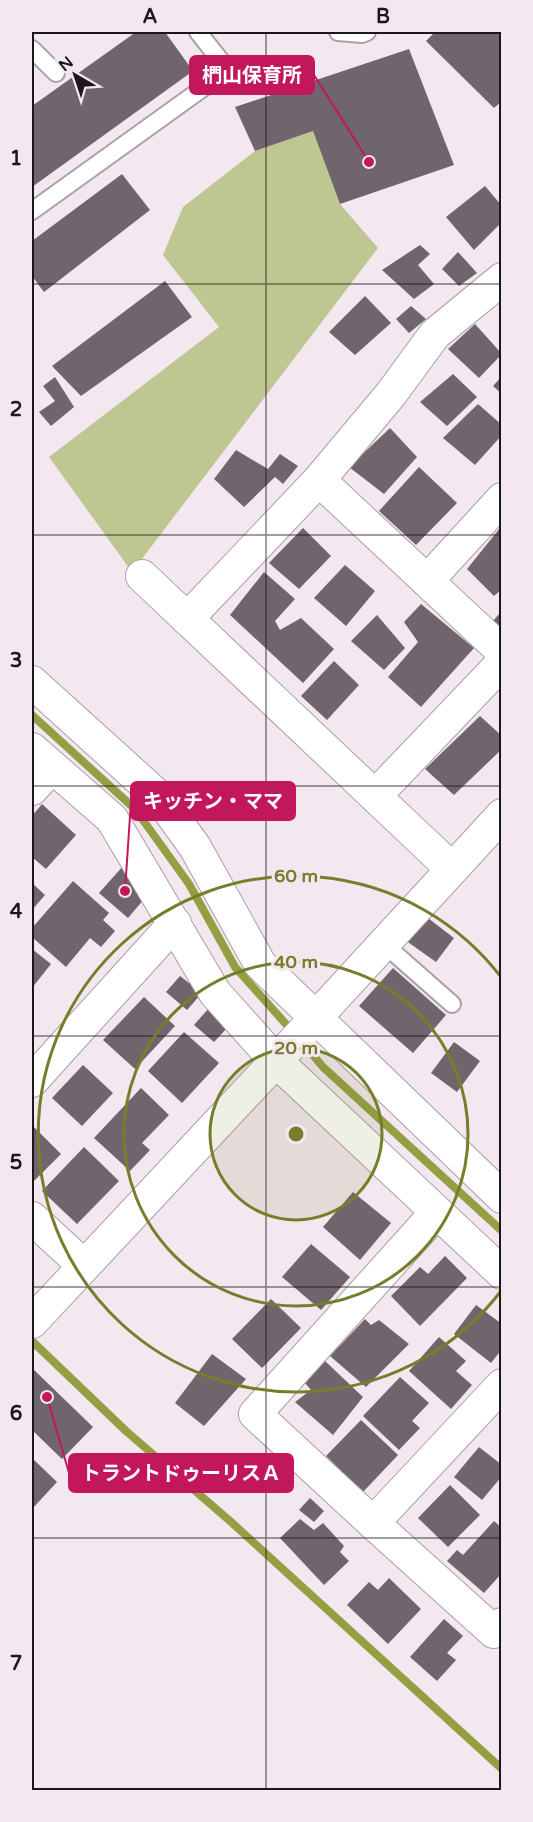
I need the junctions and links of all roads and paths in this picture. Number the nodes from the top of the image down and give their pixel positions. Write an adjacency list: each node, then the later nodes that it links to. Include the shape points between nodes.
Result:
1 (198, 32): 6 (lane, via 228,70)
2 (338, 32): 3 (lane)
3 (367, 32)
4 (32, 49): 5 (lane)
5 (56, 73)
6 (32, 211)
7 (501, 279): 8 (street, via 435,334)
8 (319, 480): 11 (street); 12 (street)
9 (501, 499): 11 (street)
10 (142, 576): 12 (street)
11 (427, 581): 13 (street)
12 (188, 619): 18 (street)
13 (501, 651)
14 (501, 663): 18 (street)
15 (32, 682): 24 (street, via 159,797 195,847 260,964)
16 (42, 758): 17 (street); 21 (street, via 112,819)
17 (32, 789)
18 (375, 796): 20 (street)
19 (501, 815): 20 (street)
20 (452, 869): 22 (street)
21 (175, 923): 25 (street, via 215,993); 26 (street)
22 (384, 944): 23 (lane); 24 (street)
23 (452, 1004)
24 (316, 1018): 25 (street); 27 (street)
25 (276, 1061): 28 (street); 30 (street)
26 (32, 1081)
27 (501, 1197)
28 (436, 1214): 31 (street); 34 (street, via 255,1414)
29 (32, 1218): 30 (street)
30 (83, 1265): 32 (street)
31 (501, 1273)
32 (32, 1322)
33 (501, 1385): 34 (street)
34 (373, 1522): 35 (street, via 494,1632)
35 (501, 1624)

